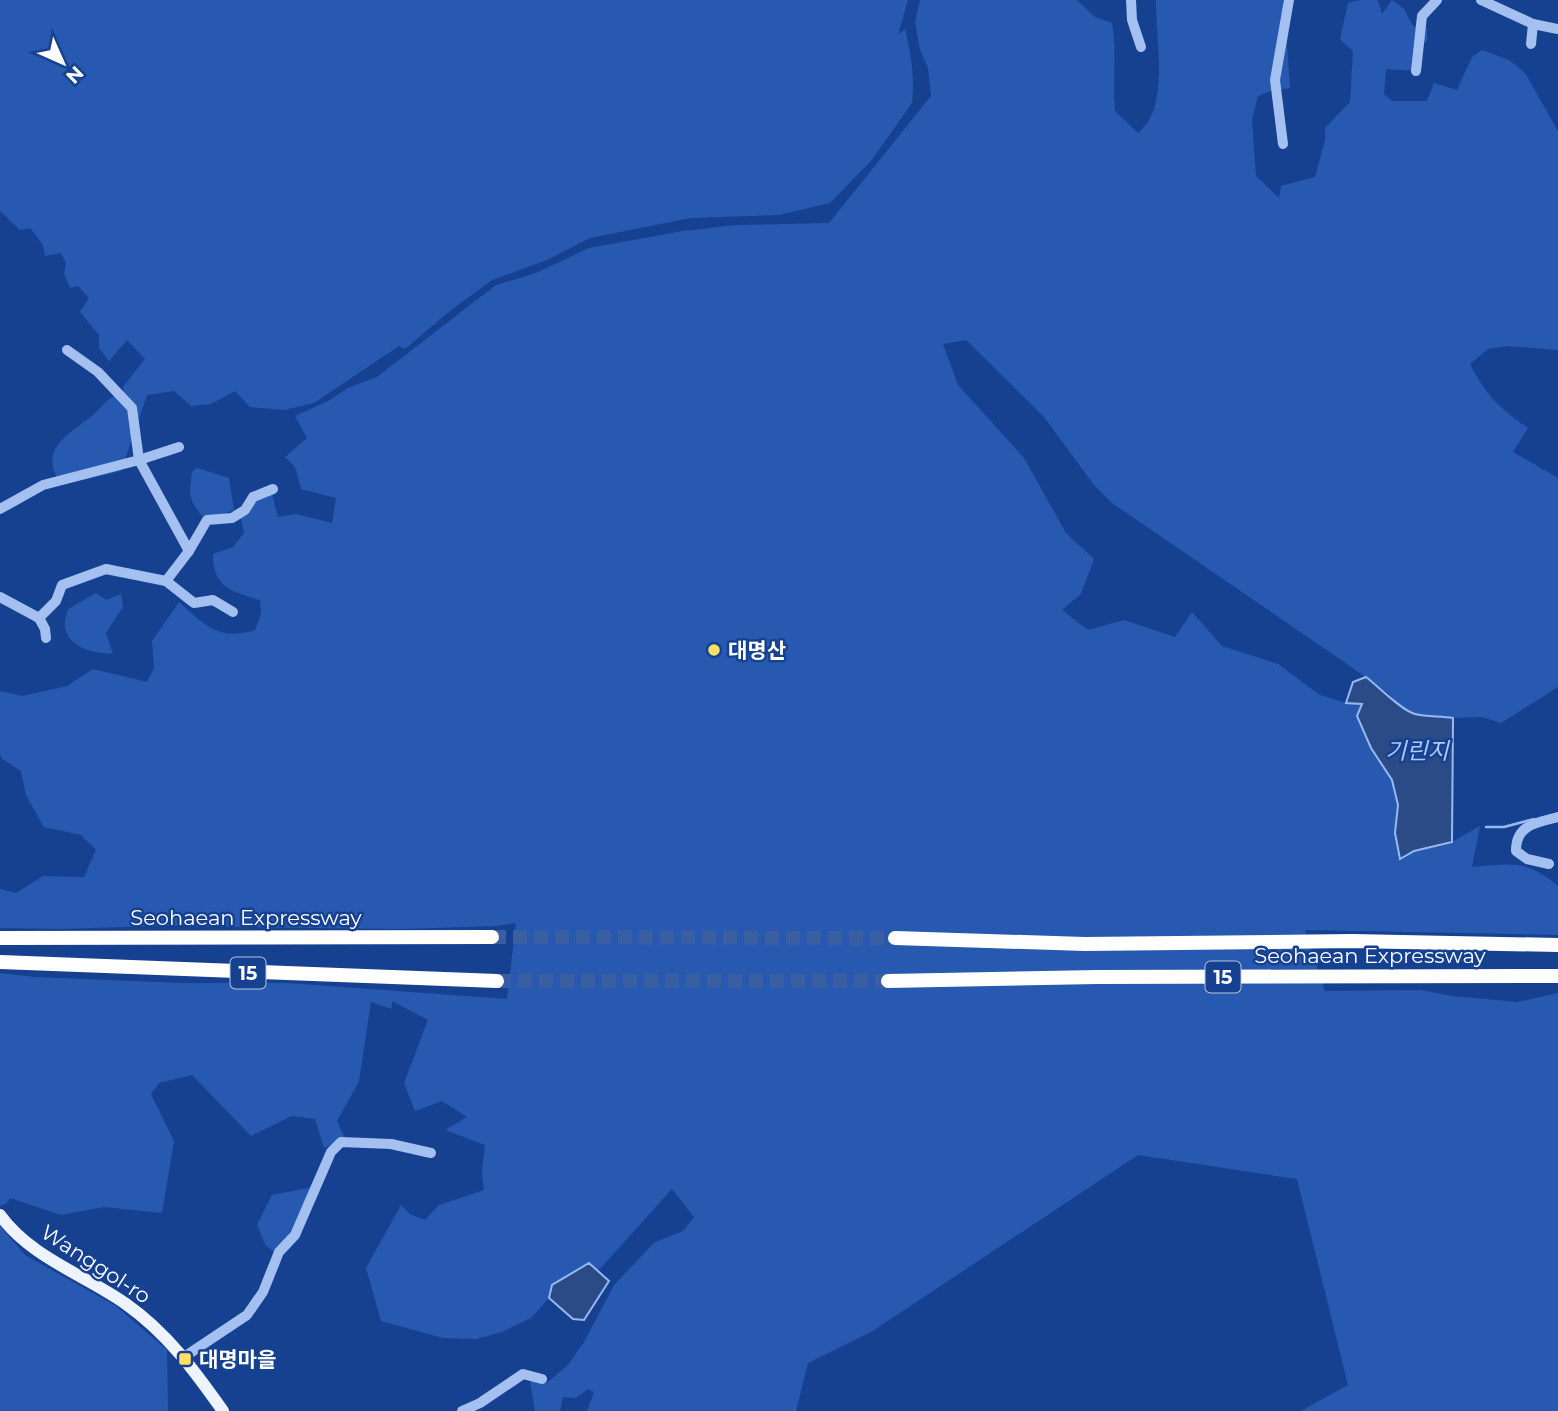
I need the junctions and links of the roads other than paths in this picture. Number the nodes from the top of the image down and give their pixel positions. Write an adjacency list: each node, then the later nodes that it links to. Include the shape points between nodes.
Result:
1 (1131, 0): 8 (street)
2 (1289, 0): 10 (street, via 1275,80)
3 (1437, 0): 9 (street, via 1422,16)
4 (1481, 0): 5 (street)
5 (1533, 24): 6 (street); 7 (street)
6 (1558, 30)
7 (1531, 44)
8 (1141, 47)
9 (1416, 71)
10 (1283, 144)
11 (67, 350): 13 (street, via 98,372 132,408)
12 (179, 447): 13 (street)
13 (139, 460): 15 (street, via 43,485); 16 (street)
14 (273, 489): 16 (street, via 253,497 232,518 207,520)
15 (0, 509)
16 (189, 551): 17 (street)
17 (166, 581): 19 (street, via 194,603 213,600); 20 (street, via 106,569 62,585 56,601)
18 (0, 597): 20 (street)
19 (233, 612)
20 (39, 618): 21 (street)
21 (46, 638)
22 (1558, 817): 23 (street, via 1526,825 1516,842 1517,851 1527,859)
23 (1549, 864)
24 (492, 937): 25 (highway, Seohaean Expressway / 15)
25 (0, 938)
26 (895, 938): 27 (highway, Seohaean Expressway / 15, via 1085,944 1352,941)
27 (1558, 945)
28 (0, 962): 30 (highway, 15)
29 (1558, 976): 31 (highway, Seohaean Expressway / 15)
30 (497, 981)
31 (888, 981)
32 (431, 1153): 34 (street, via 391,1144 341,1142 331,1152 295,1235 279,1252 247,1315)
33 (0, 1215): 34 (main road, Wanggol-ro, via 27,1243 149,1320)
34 (184, 1357): 36 (main road, Wanggol-ro)
35 (542, 1379): 37 (street, via 523,1374 481,1404)
36 (223, 1411)
37 (462, 1411)

